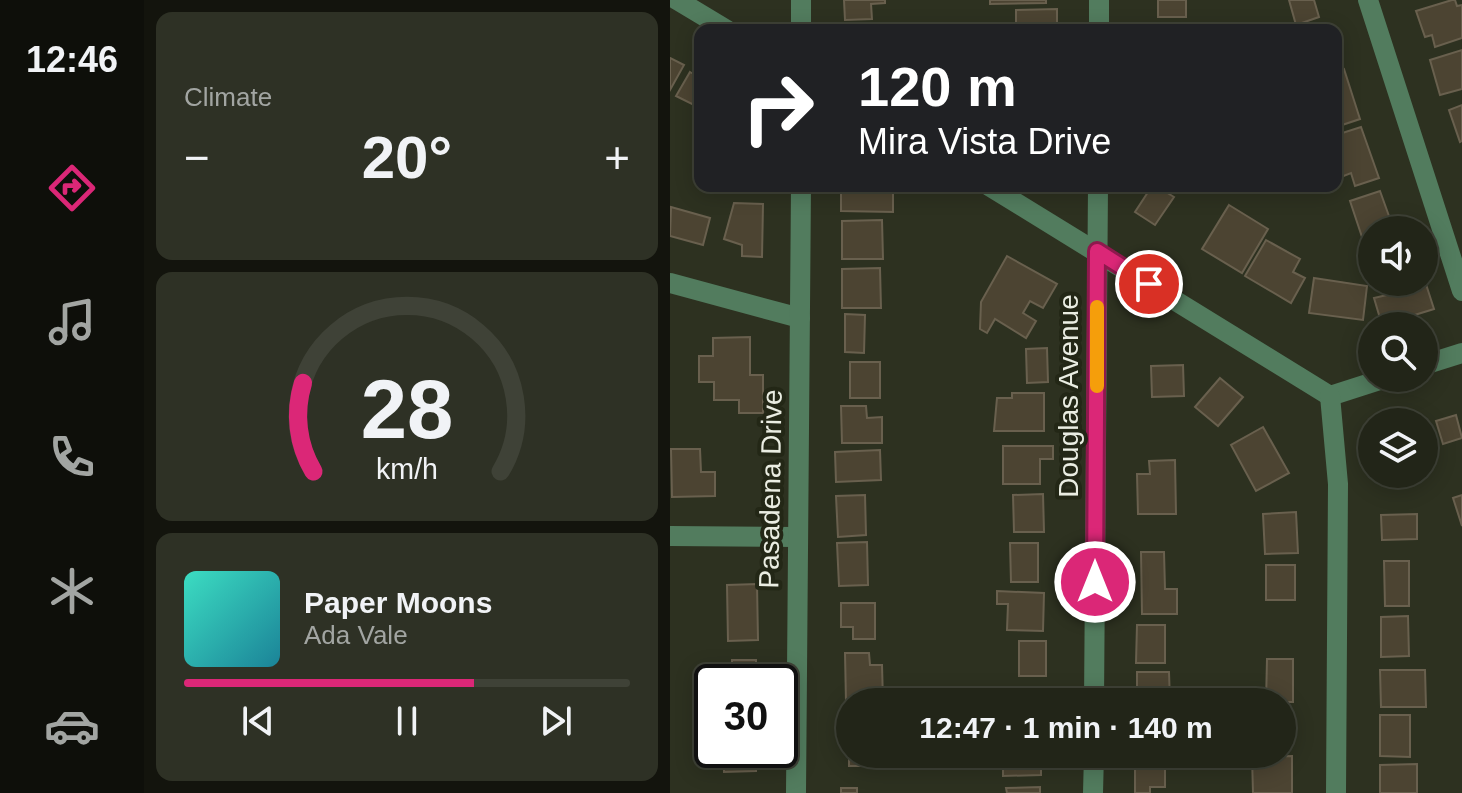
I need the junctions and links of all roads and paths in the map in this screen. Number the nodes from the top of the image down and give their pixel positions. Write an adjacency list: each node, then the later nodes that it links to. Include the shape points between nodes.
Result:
1 (677, 0): 5 (street)
2 (801, 0): 6 (street)
3 (1099, 0): 7 (street)
4 (1368, 0): 13 (street)
5 (717, 24)
6 (801, 24)
7 (1099, 24)
8 (801, 192): 14 (street, Pasadena Drive)
9 (999, 192): 11 (street)
10 (1098, 192): 11 (street, Douglas Avenue)
11 (1097, 251): 18 (street); 21 (street, Douglas Avenue)
12 (670, 283): 14 (street)
13 (1462, 291)
14 (800, 318): 20 (street, Pasadena Drive)
15 (1462, 353): 16 (street)
16 (1438, 361)
17 (1358, 387): 18 (street)
18 (1330, 396): 25 (street, via 1338,484)
19 (670, 536): 20 (street)
20 (796, 537): 23 (street, Pasadena Drive)
21 (1094, 688)
22 (1094, 768): 24 (street)
23 (796, 793)
24 (1093, 793)
25 (1336, 793)

